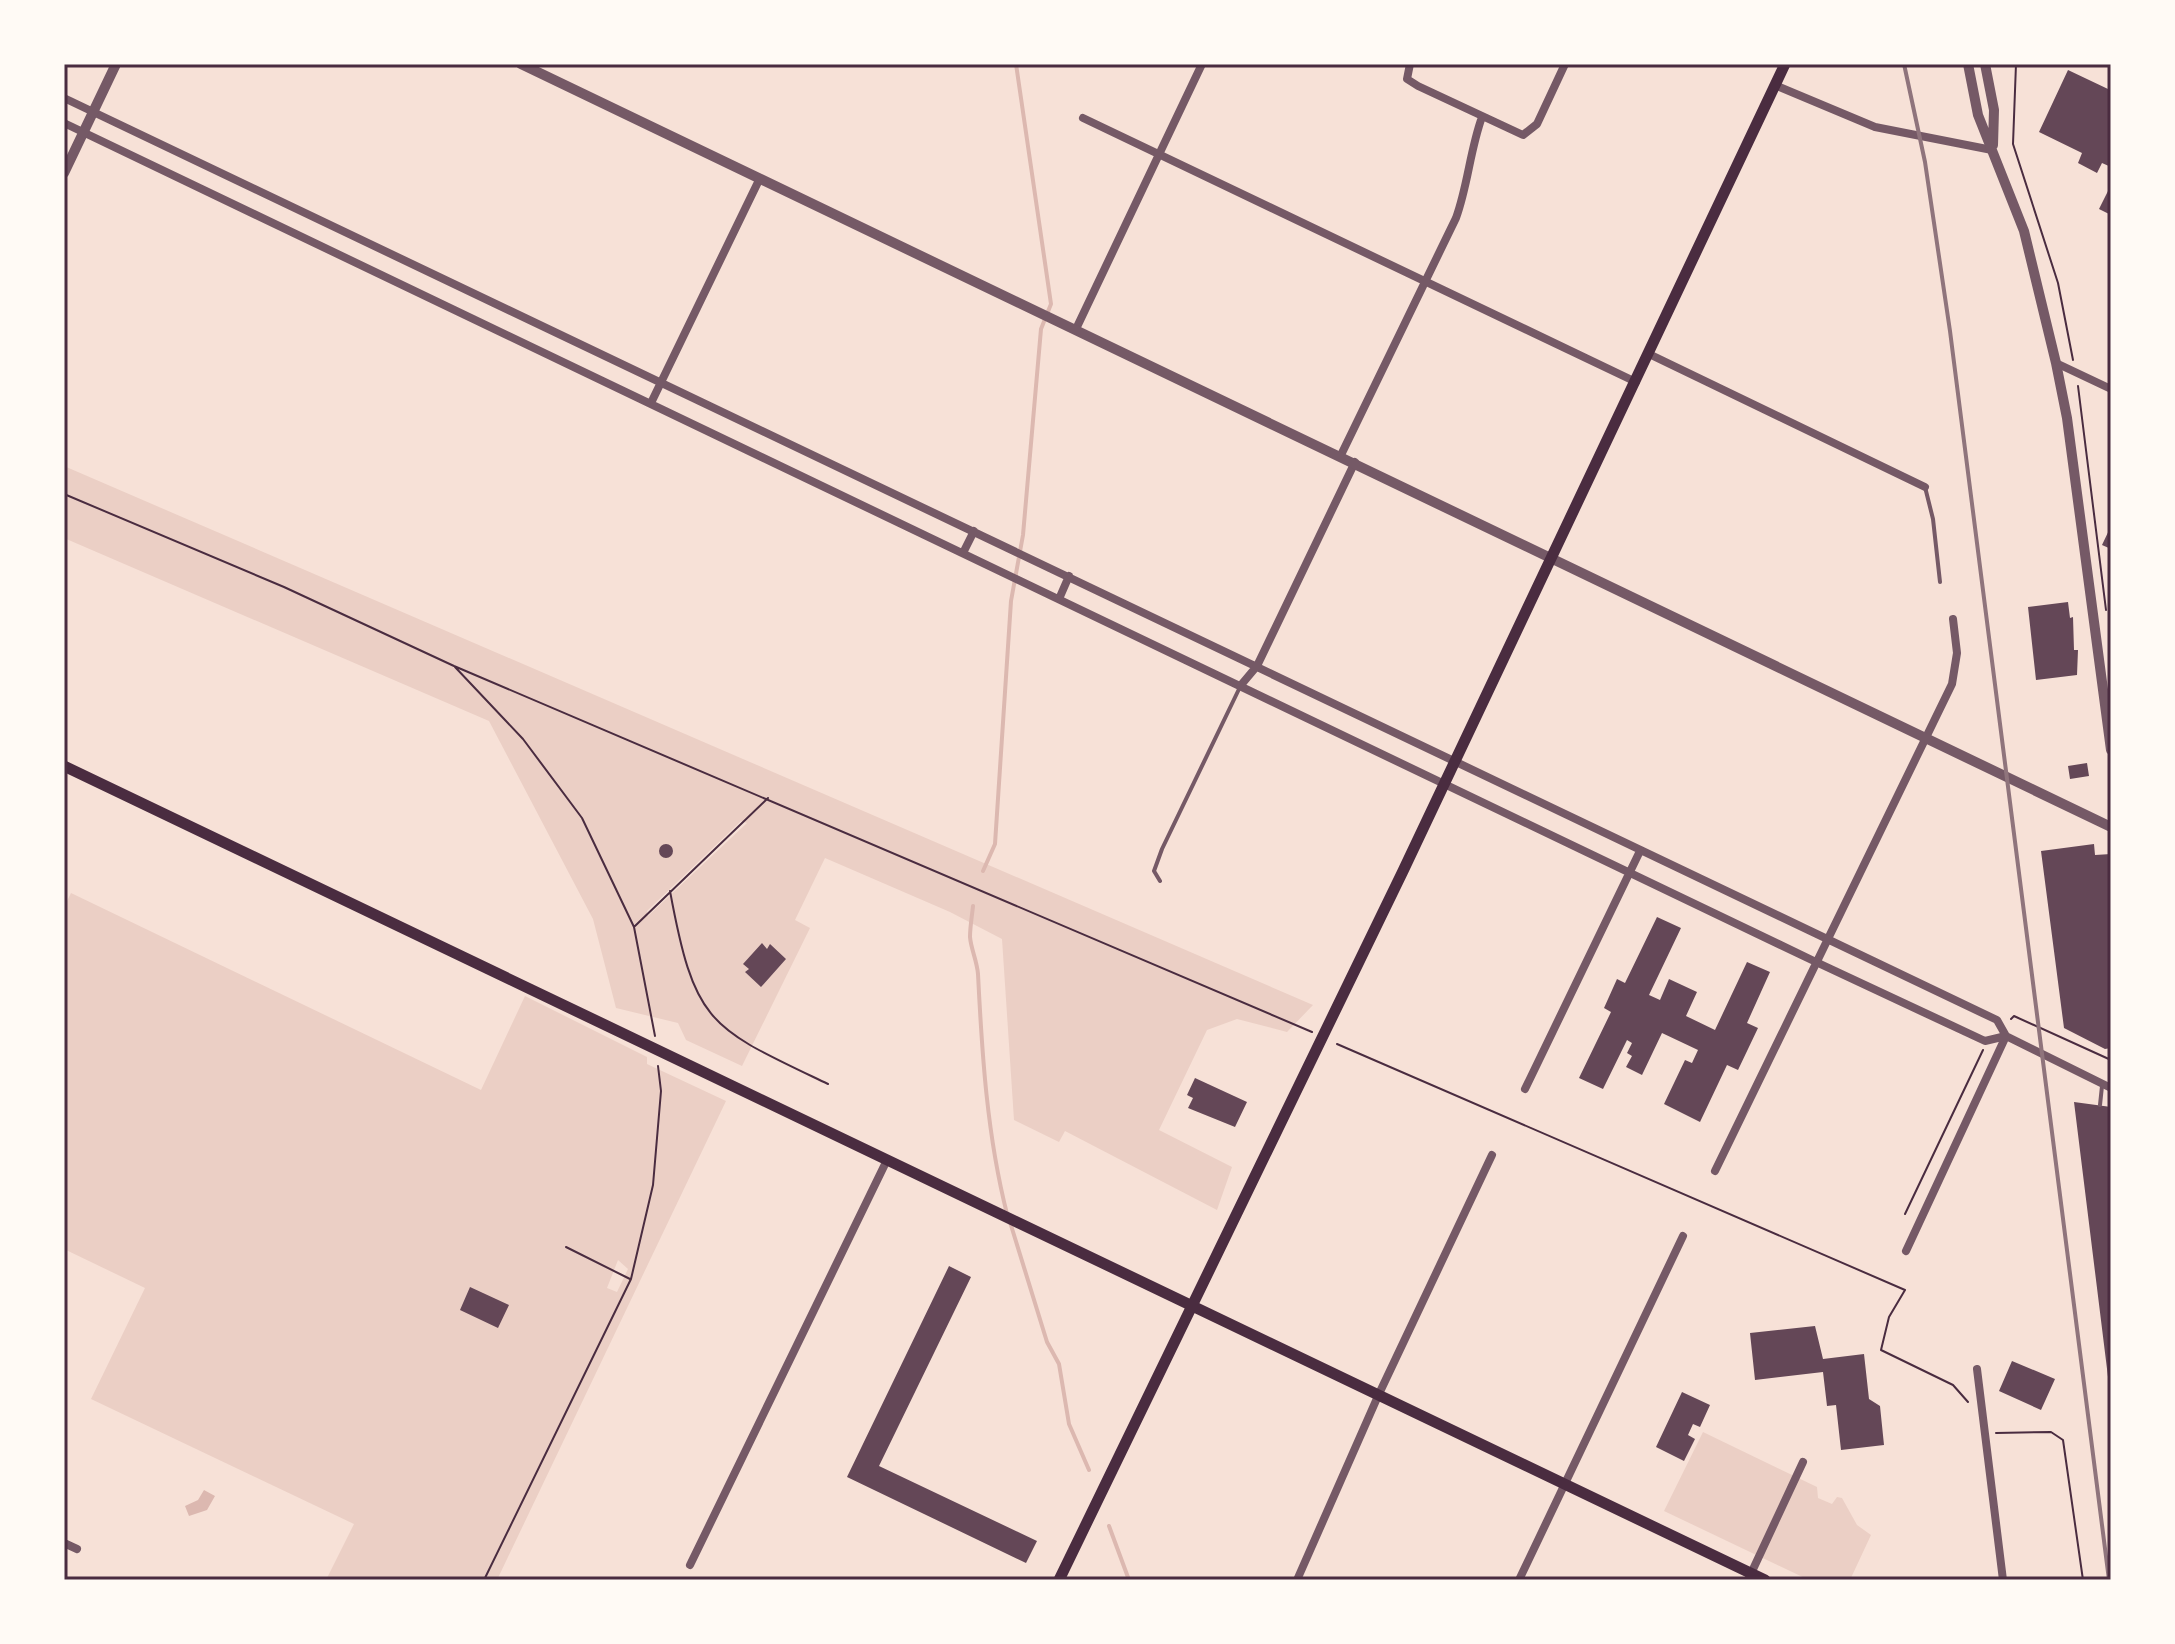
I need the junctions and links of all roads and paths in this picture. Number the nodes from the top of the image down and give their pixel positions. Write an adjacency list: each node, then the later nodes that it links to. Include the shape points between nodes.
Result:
1 (116, 64): 13 (street)
2 (521, 64): 21 (street)
3 (1202, 64): 19 (street)
4 (1410, 64): 14 (street, via 1410,81)
5 (1565, 64): 14 (street, via 1537,124 1527,134)
6 (1785, 64): 11 (main road)
7 (1794, 64): 11 (main road)
8 (1968, 64): 18 (street, via 1978,115)
9 (1985, 64): 18 (street, via 1994,110)
10 (2016, 64): 24 (path, via 2013,144 2058,283)
11 (1777, 86): 18 (street, via 1875,127); 25 (main road)
12 (64, 98): 13 (street)
13 (93, 112): 17 (street); 28 (street)
14 (1482, 117): 22 (street, via 1470,149 1464,197)
15 (1083, 118): 19 (street)
16 (64, 123): 17 (street)
17 (83, 132): 20 (street); 30 (street)
18 (1992, 150): 26 (street, via 2024,231)
19 (1160, 154): 22 (street); 23 (street)
20 (64, 173)
21 (760, 178): 23 (street); 28 (street)
22 (1426, 281): 27 (street); 32 (street)
23 (1076, 329): 32 (street)
24 (2071, 344)
25 (1649, 354): 27 (main road); 34 (street)
26 (2056, 363): 29 (street); 48 (street)
27 (1636, 382): 38 (main road)
28 (661, 384): 30 (street); 36 (street)
29 (2111, 389)
30 (651, 403): 37 (street)
31 (2083, 408): 42 (path)
32 (1341, 455): 33 (street)
33 (1355, 462): 38 (street); 45 (street)
34 (1925, 487): 40 (lane)
35 (64, 494): 44 (path)
36 (974, 531): 37 (street); 39 (street)
37 (963, 553): 41 (street)
38 (1552, 558): 47 (street); 49 (main road)
39 (1069, 576): 41 (street); 45 (street)
40 (1940, 582)
41 (1059, 599): 46 (street)
42 (2106, 609)
43 (1953, 619): 47 (street, via 1956,670)
44 (454, 666): 52 (path); 58 (path, via 523,739 582,818)
45 (1257, 666): 46 (street); 49 (street)
46 (1241, 685): 51 (street); 56 (lane, via 1162,849 1154,871)
47 (1926, 737): 53 (street); 59 (street)
48 (2111, 750)
49 (1455, 761): 51 (main road); 54 (street)
50 (64, 766): 71 (main road)
51 (1444, 784): 55 (street); 62 (main road)
52 (768, 798): 57 (path); 62 (path)
53 (2111, 827)
54 (1640, 851): 55 (street); 59 (street)
55 (1629, 872): 60 (street); 67 (street)
56 (1160, 881)
57 (670, 891): 58 (path); 65 (path, via 683,962 710,1016 735,1039)
58 (634, 927): 61 (path)
59 (1827, 940): 60 (street); 63 (street, via 1997,1020)
60 (1816, 962): 63 (street, via 1985,1041); 72 (street)
61 (652, 1004)
62 (1318, 1035): 78 (main road)
63 (2006, 1036): 66 (street); 75 (street)
64 (1337, 1044): 77 (path)
65 (828, 1084)
66 (2107, 1086): 69 (lane)
67 (1525, 1089)
68 (661, 1091): 76 (path, via 653,1185)
69 (2100, 1105)
70 (1492, 1155): 80 (street)
71 (887, 1160): 78 (main road); 85 (street)
72 (1715, 1171)
73 (1683, 1236): 82 (street)
74 (566, 1247): 76 (path)
75 (1906, 1251)
76 (631, 1279): 87 (path)
77 (1905, 1290)
78 (1192, 1307): 80 (main road); 88 (main road)
79 (1977, 1369): 92 (street)
80 (1378, 1396): 82 (main road); 89 (street)
81 (1803, 1462): 86 (street)
82 (1564, 1484): 86 (main road); 90 (street)
83 (64, 1543): 84 (street)
84 (77, 1549)
85 (690, 1565)
86 (1749, 1577): 91 (main road)
87 (484, 1580)
88 (1059, 1580)
89 (1297, 1580)
90 (1519, 1580)
91 (1765, 1580)
92 (2003, 1580)

